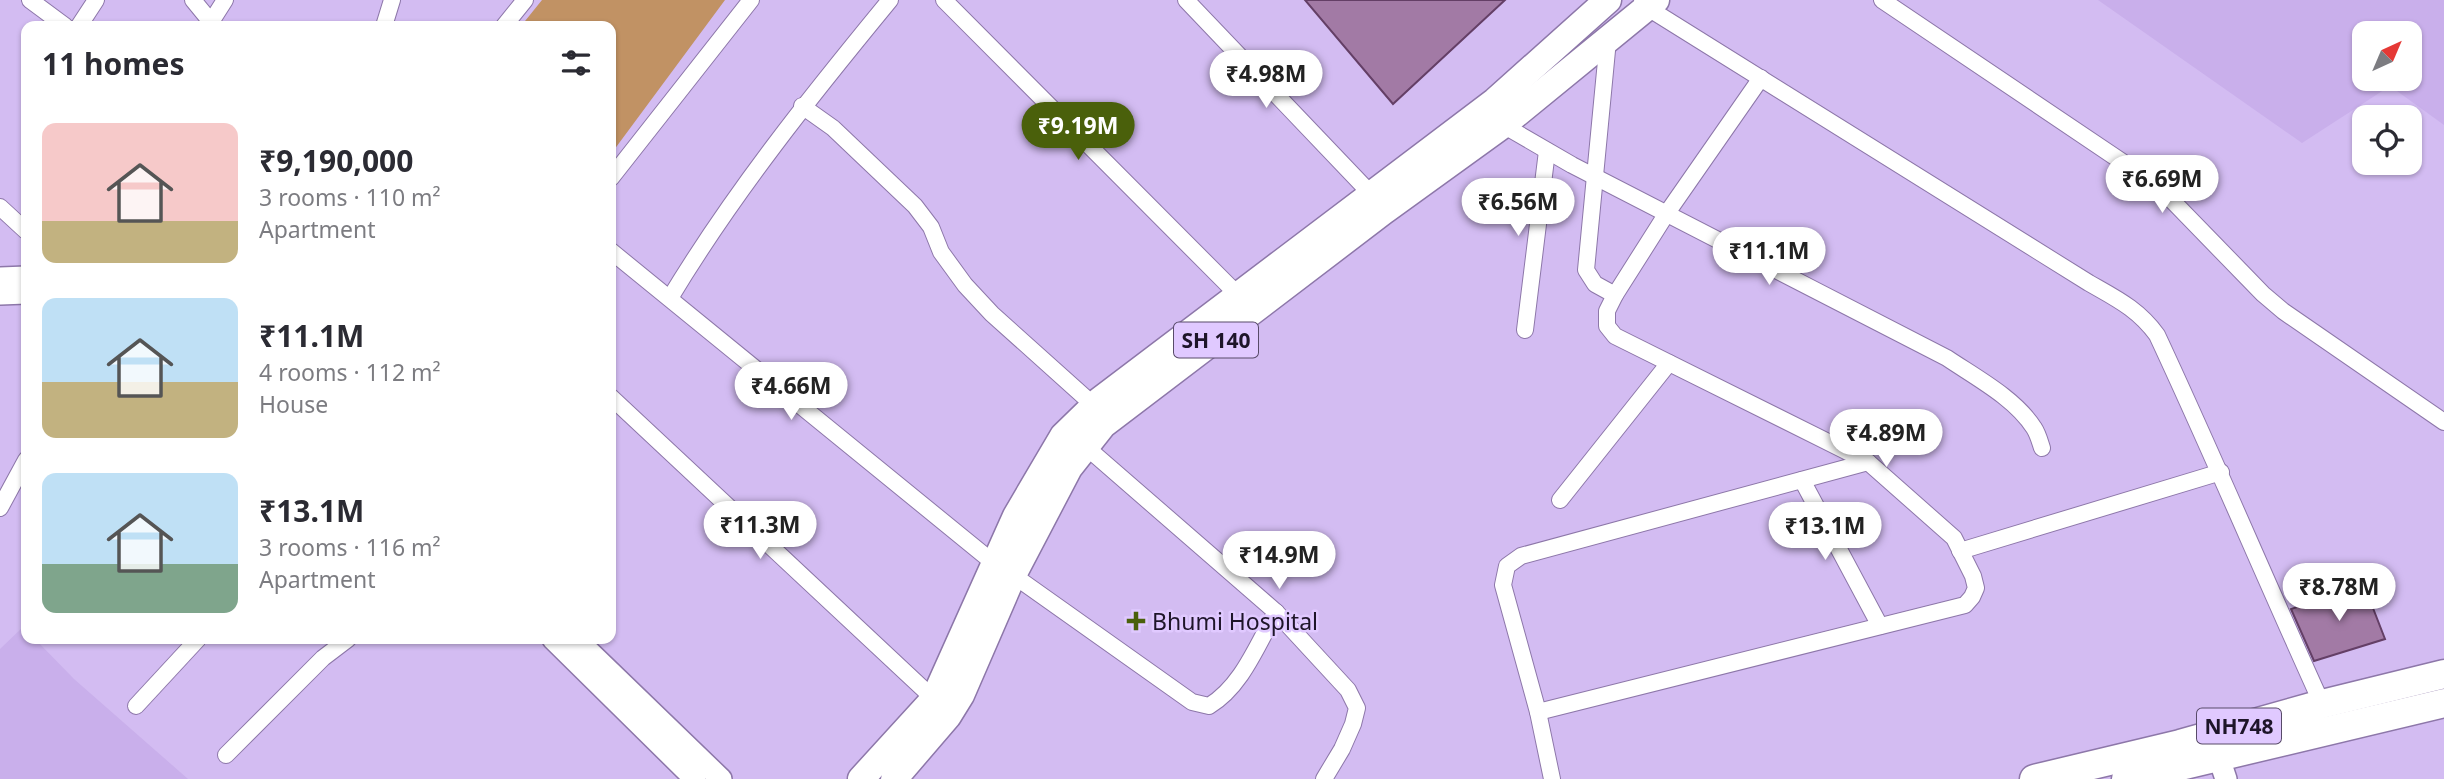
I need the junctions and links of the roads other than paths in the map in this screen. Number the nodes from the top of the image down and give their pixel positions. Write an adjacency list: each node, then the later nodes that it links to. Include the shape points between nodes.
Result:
1 (30, 0): 14 (street)
2 (96, 0): 15 (street)
3 (193, 0): 16 (street)
4 (225, 0): 17 (street)
5 (392, 0): 18 (street)
6 (525, 0): 19 (street)
7 (751, 0): 25 (street)
8 (890, 0): 22 (street)
9 (944, 0): 37 (street)
10 (1186, 0): 27 (street)
11 (1882, 0): 43 (street, via 2158,186 2283,311)
12 (1600, 2): 27 (main road, SH 140, via 1495,101)
13 (1648, 3): 20 (main road, SH 140); 21 (street)
14 (58, 21)
15 (82, 21)
16 (209, 21)
17 (213, 21)
18 (386, 21)
19 (508, 21)
20 (1608, 40): 23 (main road, SH 140); 26 (street)
21 (1761, 78): 29 (street); 48 (street, via 2130,306 2157,335)
22 (802, 106): 38 (street, via 705,239); 42 (street, via 833,128 915,206 965,285)
23 (1503, 125): 24 (street); 42 (main road, SH 140)
24 (1547, 151): 26 (street); 39 (street)
25 (616, 172)
26 (1595, 177): 29 (street); 36 (street, via 1586,270 1595,284)
27 (1372, 195): 37 (main road, SH 140)
28 (0, 207): 30 (street)
29 (1667, 213): 36 (street); 45 (street, via 1947,358 2012,405 2034,427)
30 (21, 226)
31 (616, 255): 38 (street)
32 (21, 277): 33 (street)
33 (0, 278)
34 (21, 293): 35 (street)
35 (0, 294)
36 (1615, 295): 40 (street, via 1607,311 1607,326 1615,336)
37 (1239, 296): 42 (main road, SH 140)
38 (670, 298): 55 (street)
39 (1525, 330)
40 (1669, 363): 46 (street); 52 (street)
41 (616, 402): 63 (street)
42 (1101, 413): 44 (main road, SH 140); 55 (main road, SH 140, via 1071,427 1056,447 1016,516)
43 (2444, 422)
44 (1085, 446): 55 (main road, SH 140); 56 (street)
45 (2042, 448)
46 (1868, 462): 51 (street); 54 (street, via 1954,538)
47 (21, 470): 50 (street)
48 (2221, 472): 54 (street); 65 (street)
49 (0, 476): 50 (street)
50 (18, 476): 53 (street)
51 (1802, 480): 57 (street); 67 (street, via 1521,556 1507,566 1503,585)
52 (1560, 500)
53 (0, 508)
54 (1960, 551): 57 (street, via 1976,588 1965,605)
55 (1004, 569): 56 (street, via 1192,702 1209,706 1237,681); 63 (main road, SH 140); 74 (main road, SH 140, via 961,695)
56 (1276, 612): 75 (street, via 1348,690 1357,708 1342,749)
57 (1880, 626): 67 (street)
58 (193, 644): 66 (street)
59 (342, 644): 68 (street)
60 (558, 644): 71 (street)
61 (581, 644): 72 (street)
62 (2444, 674): 65 (highway, NH748)
63 (934, 699): 73 (main road, SH 140)
64 (2444, 703): 69 (highway, NH748)
65 (2322, 704): 69 (highway, NH748)
66 (136, 706)
67 (1538, 712): 76 (street)
68 (226, 755)
69 (2218, 757): 70 (highway, NH748)
70 (2185, 762): 77 (highway, NH748); 78 (highway, NH748)
71 (695, 779)
72 (721, 779)
73 (861, 779)
74 (894, 779)
75 (1324, 779)
76 (1552, 779)
77 (2034, 779)
78 (2126, 779)

